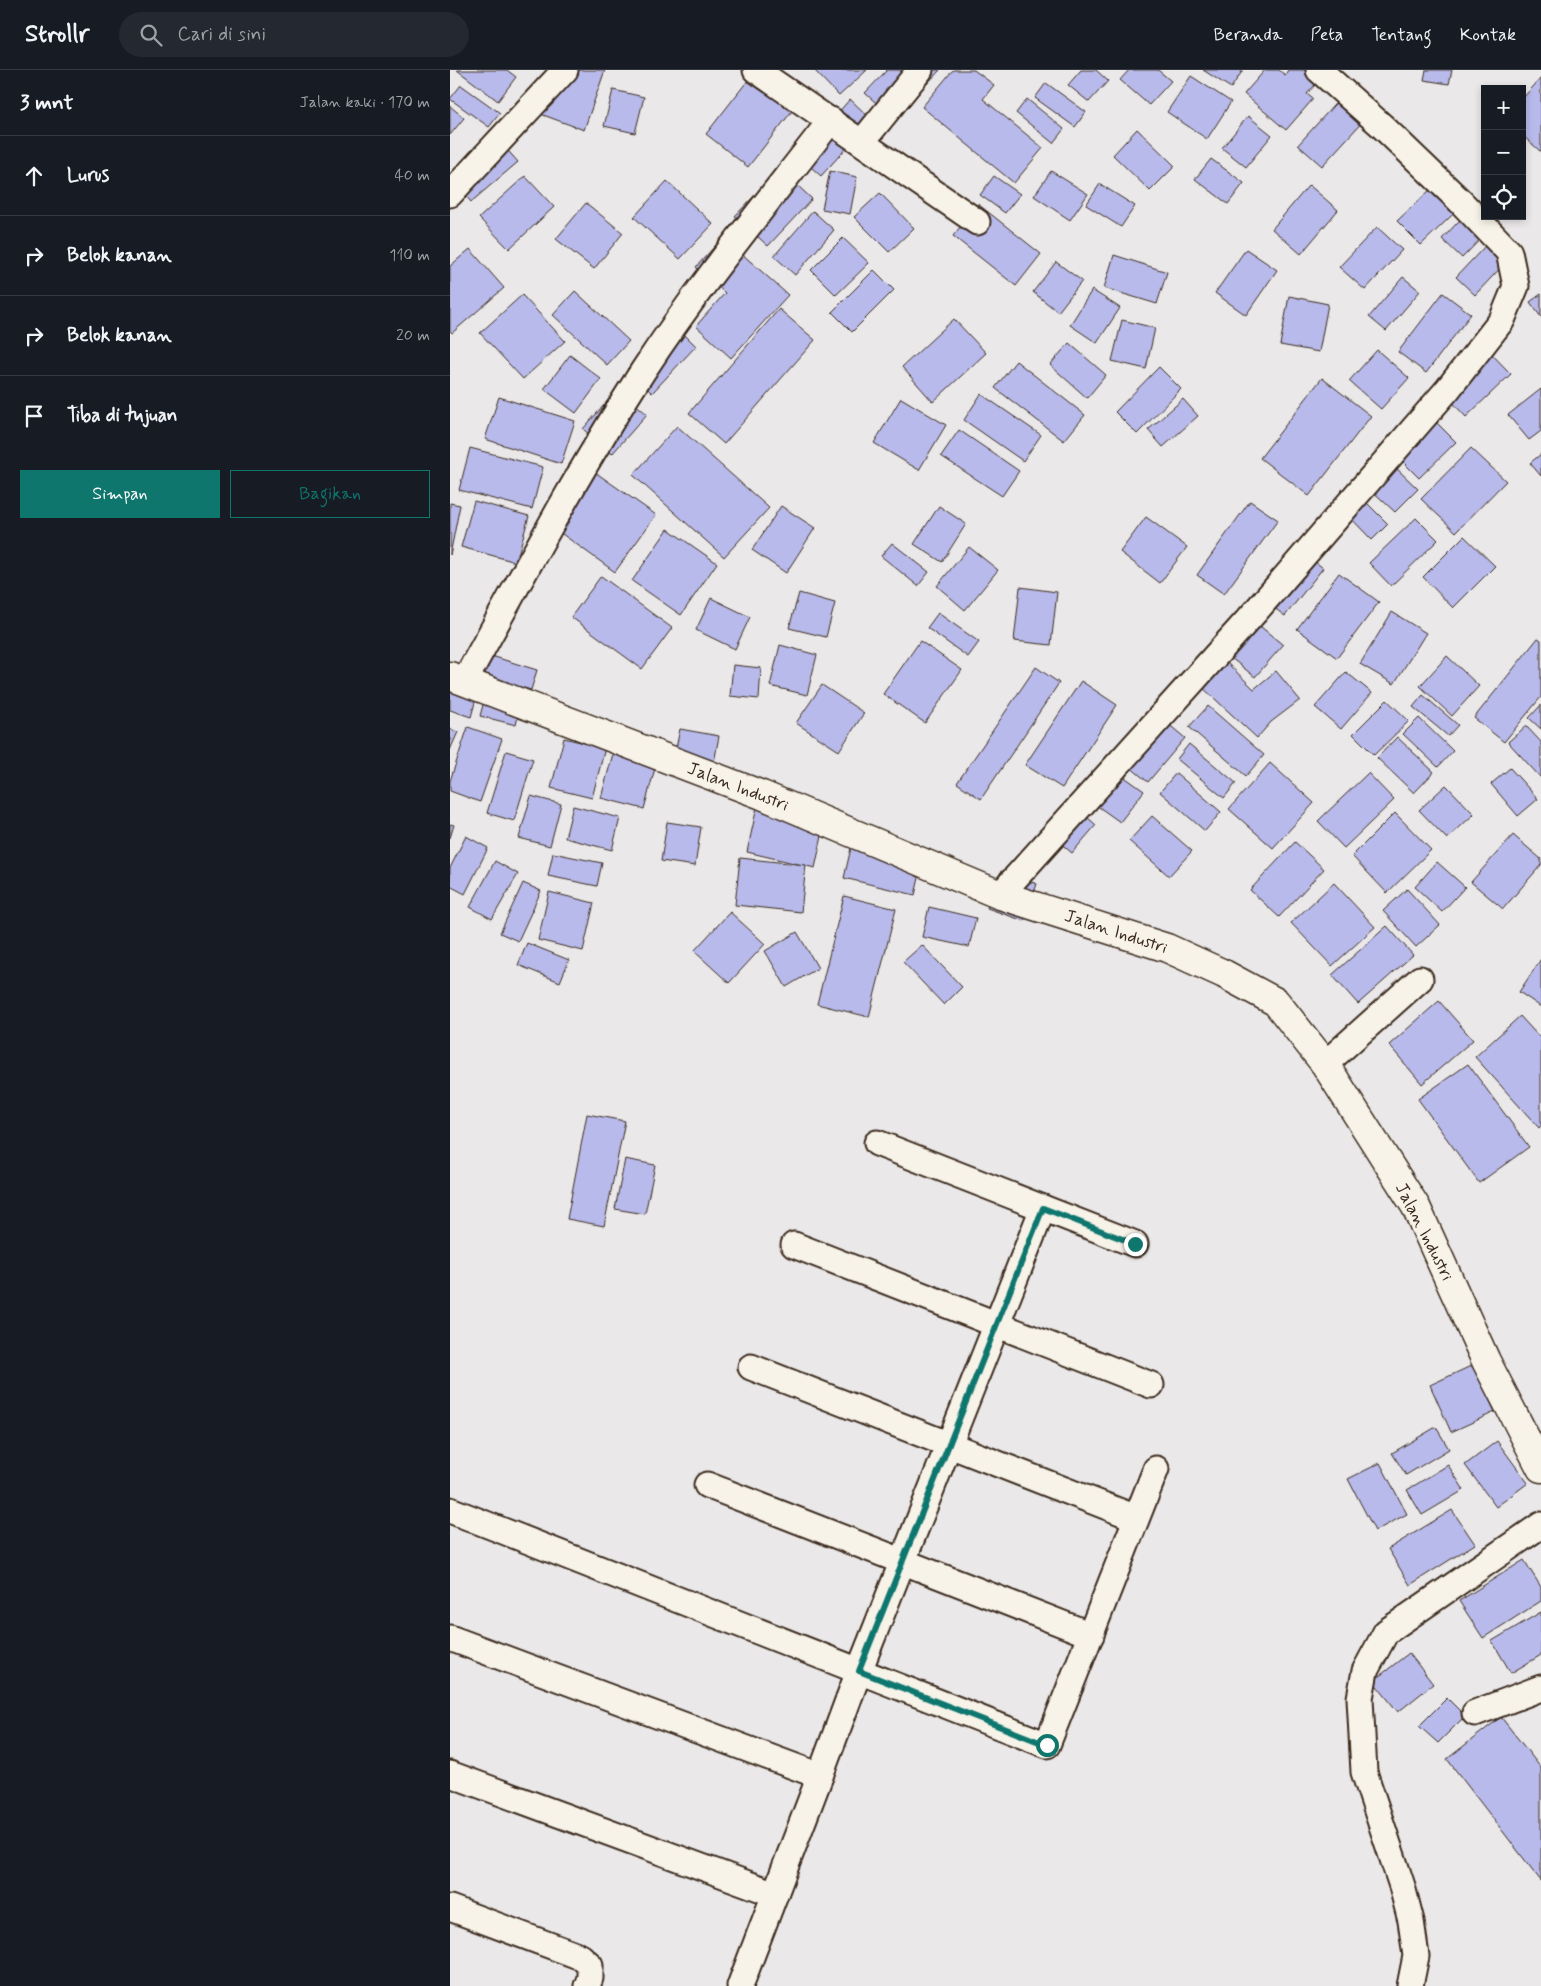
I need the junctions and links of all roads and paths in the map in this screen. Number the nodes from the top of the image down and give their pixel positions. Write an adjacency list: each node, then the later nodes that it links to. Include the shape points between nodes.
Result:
1 (565, 70): 7 (street)
2 (756, 70): 5 (street)
3 (920, 70): 6 (street)
4 (1319, 70): 10 (street, via 1382,126 1509,252 1516,286 1502,320 1441,396 1249,619)
5 (831, 120): 6 (street); 9 (street, via 716,268 644,369)
6 (862, 142): 8 (street)
7 (450, 194)
8 (978, 222)
9 (457, 679): 10 (main road, Jalan Industri, via 762,795)
10 (1000, 895): 12 (main road, Jalan Industri, via 1167,948 1224,974 1276,1002)
11 (1420, 979): 12 (street)
12 (1325, 1064): 21 (main road, Jalan Industri, via 1416,1207 1486,1361)
13 (877, 1143): 14 (street)
14 (1043, 1208): 15 (street); 17 (street)
15 (1135, 1244)
16 (794, 1245): 17 (street)
17 (997, 1324): 19 (street); 20 (street)
18 (751, 1367): 20 (street)
19 (1151, 1385)
20 (949, 1445): 25 (street); 27 (street)
21 (1541, 1468)
22 (1156, 1469): 25 (street)
23 (707, 1484): 27 (street)
24 (450, 1510): 30 (street)
25 (1136, 1518): 28 (street)
26 (1541, 1525): 39 (street, via 1386,1632 1365,1671 1360,1698 1364,1772 1411,1921 1416,1956)
27 (903, 1561): 28 (street); 30 (street)
28 (1091, 1635): 30 (street, via 1047,1745)
29 (450, 1638): 34 (street)
30 (859, 1671): 34 (street)
31 (1541, 1688): 32 (street)
32 (1475, 1713)
33 (450, 1774): 35 (street)
34 (820, 1776): 35 (street)
35 (776, 1894): 38 (street)
36 (450, 1908): 37 (street, via 581,1957 590,1965)
37 (587, 1986)
38 (740, 1986)
39 (1410, 1986)

